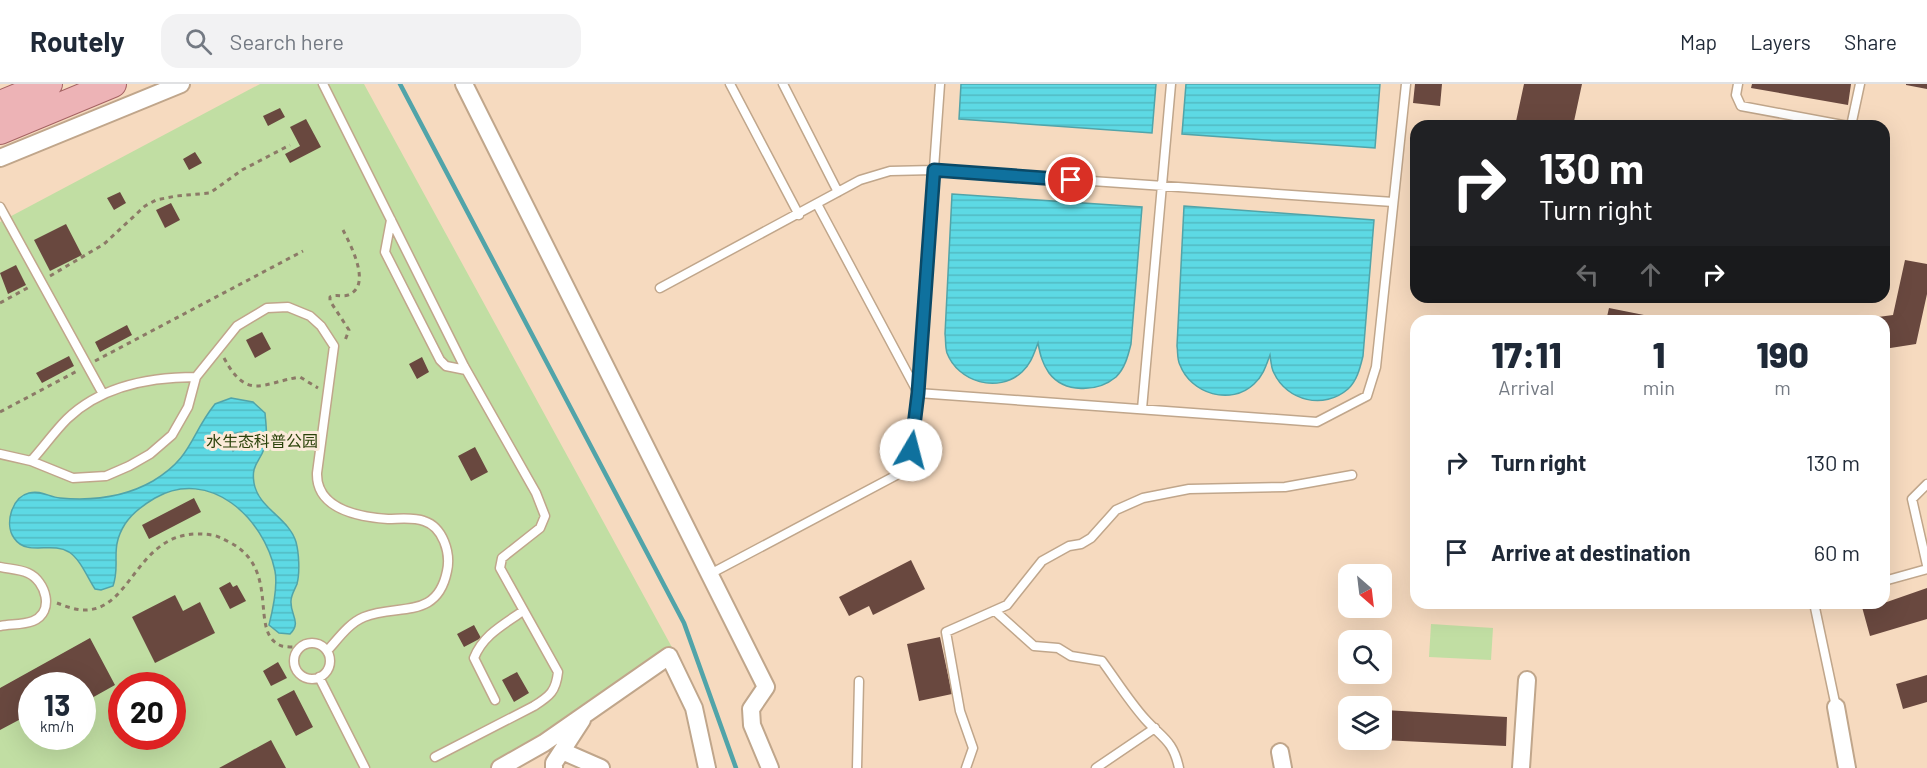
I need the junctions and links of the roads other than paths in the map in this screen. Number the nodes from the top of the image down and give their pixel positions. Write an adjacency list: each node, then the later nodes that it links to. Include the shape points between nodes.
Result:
1 (49, 84): 13 (main road)
2 (113, 84): 16 (main road)
3 (181, 84): 17 (street)
4 (323, 84): 25 (lane)
5 (464, 84): 38 (street)
6 (730, 84): 24 (lane)
7 (783, 84): 20 (lane)
8 (940, 84): 18 (lane)
9 (1171, 84): 19 (lane)
10 (1406, 84): 21 (lane)
11 (1738, 84): 14 (lane, via 1736,95 1741,106)
12 (1860, 84): 15 (lane)
13 (0, 104)
14 (1817, 120)
15 (1851, 120)
16 (0, 131)
17 (0, 159)
18 (934, 170): 19 (lane); 20 (lane, via 890,171); 29 (lane)
19 (1162, 186): 21 (lane); 31 (lane)
20 (838, 192): 22 (lane)
21 (1394, 202): 31 (lane, via 1376,367 1367,396 1317,422)
22 (817, 204): 24 (lane); 29 (lane)
23 (0, 207): 30 (lane)
24 (798, 215): 26 (lane)
25 (391, 219): 27 (lane); 27 (lane, via 385,252 440,360 446,366)
26 (660, 288)
27 (466, 370): 42 (lane, via 546,516 540,528 502,558 503,578)
28 (196, 377): 30 (lane, via 155,379); 33 (lane, via 188,407 172,435 129,466 106,476 73,478); 44 (lane, via 237,326 252,315 267,308 288,308 310,316 334,346 317,472 319,491 327,501 347,512 425,521 440,534 448,559 444,582 436,596 409,611 364,617)
29 (918, 393): 31 (lane); 38 (lane, via 908,469)
30 (103, 394): 33 (lane, via 68,418)
31 (1142, 410)
32 (0, 454): 33 (lane)
33 (31, 461)
34 (1352, 475): 41 (lane, via 1285,487 1189,489 1143,498 1116,510 1091,538 1042,561 1019,593)
35 (1927, 484): 37 (lane, via 1912,499)
36 (0, 567): 43 (lane, via 29,573 39,581 47,600 42,614 33,621)
37 (1927, 567): 39 (lane)
38 (710, 574): 59 (street, via 766,687 751,709 752,725)
39 (1890, 579)
40 (1815, 609): 49 (lane)
41 (995, 611): 51 (lane, via 1034,646 1058,648 1071,656 1102,661); 61 (lane, via 946,632 960,711 974,748)
42 (523, 612): 48 (lane, via 490,632 474,658); 53 (lane, via 558,672 556,688 534,706)
43 (0, 626)
44 (327, 651): 45 (lane, via 328,669); 45 (lane, via 317,643 300,647 294,662 308,678)
45 (319, 677): 54 (lane)
46 (1527, 680): 64 (street)
47 (859, 681): 60 (lane)
48 (495, 700)
49 (1836, 707): 65 (street)
50 (587, 713): 52 (street); 55 (street); 58 (street, via 669,656 694,708)
51 (1155, 728): 62 (lane); 63 (lane, via 1176,753)
52 (562, 751): 56 (street); 57 (street)
53 (435, 758)
54 (365, 768)
55 (500, 768)
56 (554, 768)
57 (601, 768)
58 (707, 768)
59 (770, 768)
60 (857, 768)
61 (966, 768)
62 (1096, 768)
63 (1179, 768)
64 (1521, 768)
65 (1847, 768)

